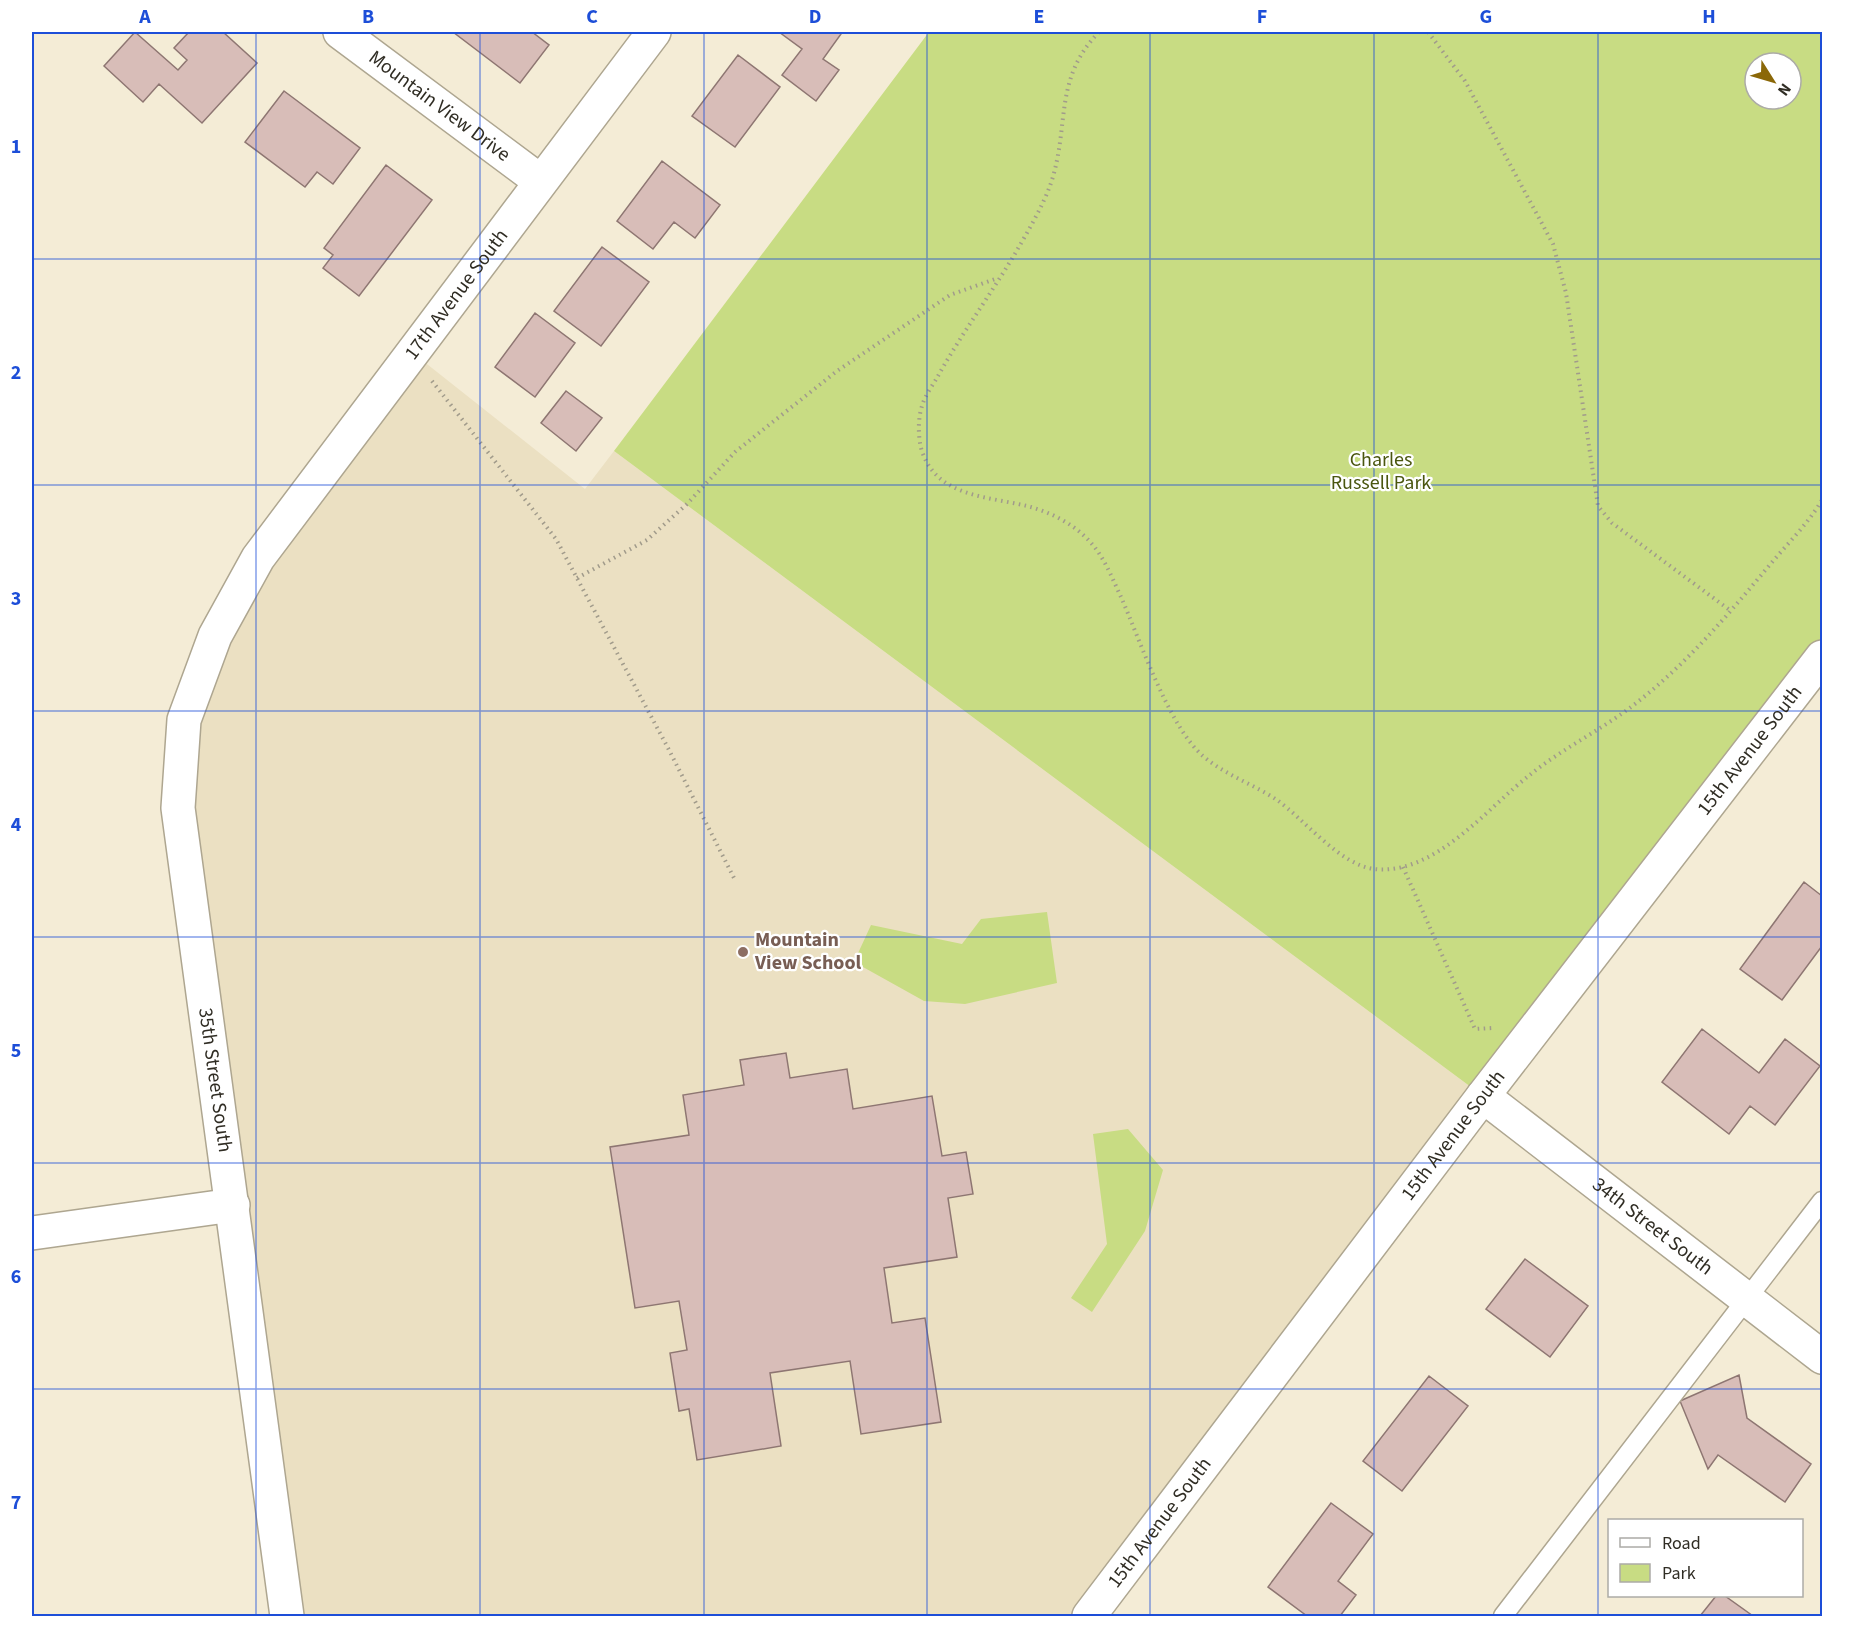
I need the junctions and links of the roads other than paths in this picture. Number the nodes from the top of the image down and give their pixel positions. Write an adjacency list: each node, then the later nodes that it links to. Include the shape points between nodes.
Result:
1 (654, 32): 3 (street, 17th Avenue South)
2 (359, 37): 3 (street, Mountain View Drive)
3 (540, 181): 4 (street, 17th Avenue South)
4 (258, 558): 8 (street, 35th Street South, via 215,636 184,720 178,808)
5 (1822, 657): 6 (street, 15th Avenue South)
6 (1482, 1096): 10 (street, 34th Street South); 13 (street, 15th Avenue South)
7 (1822, 1201): 10 (lane)
8 (232, 1205): 9 (street); 12 (street, 35th Street South)
9 (32, 1233)
10 (1747, 1299): 11 (street, 34th Street South); 14 (lane)
11 (1822, 1357)
12 (287, 1617)
13 (1089, 1617)
14 (1503, 1617)

